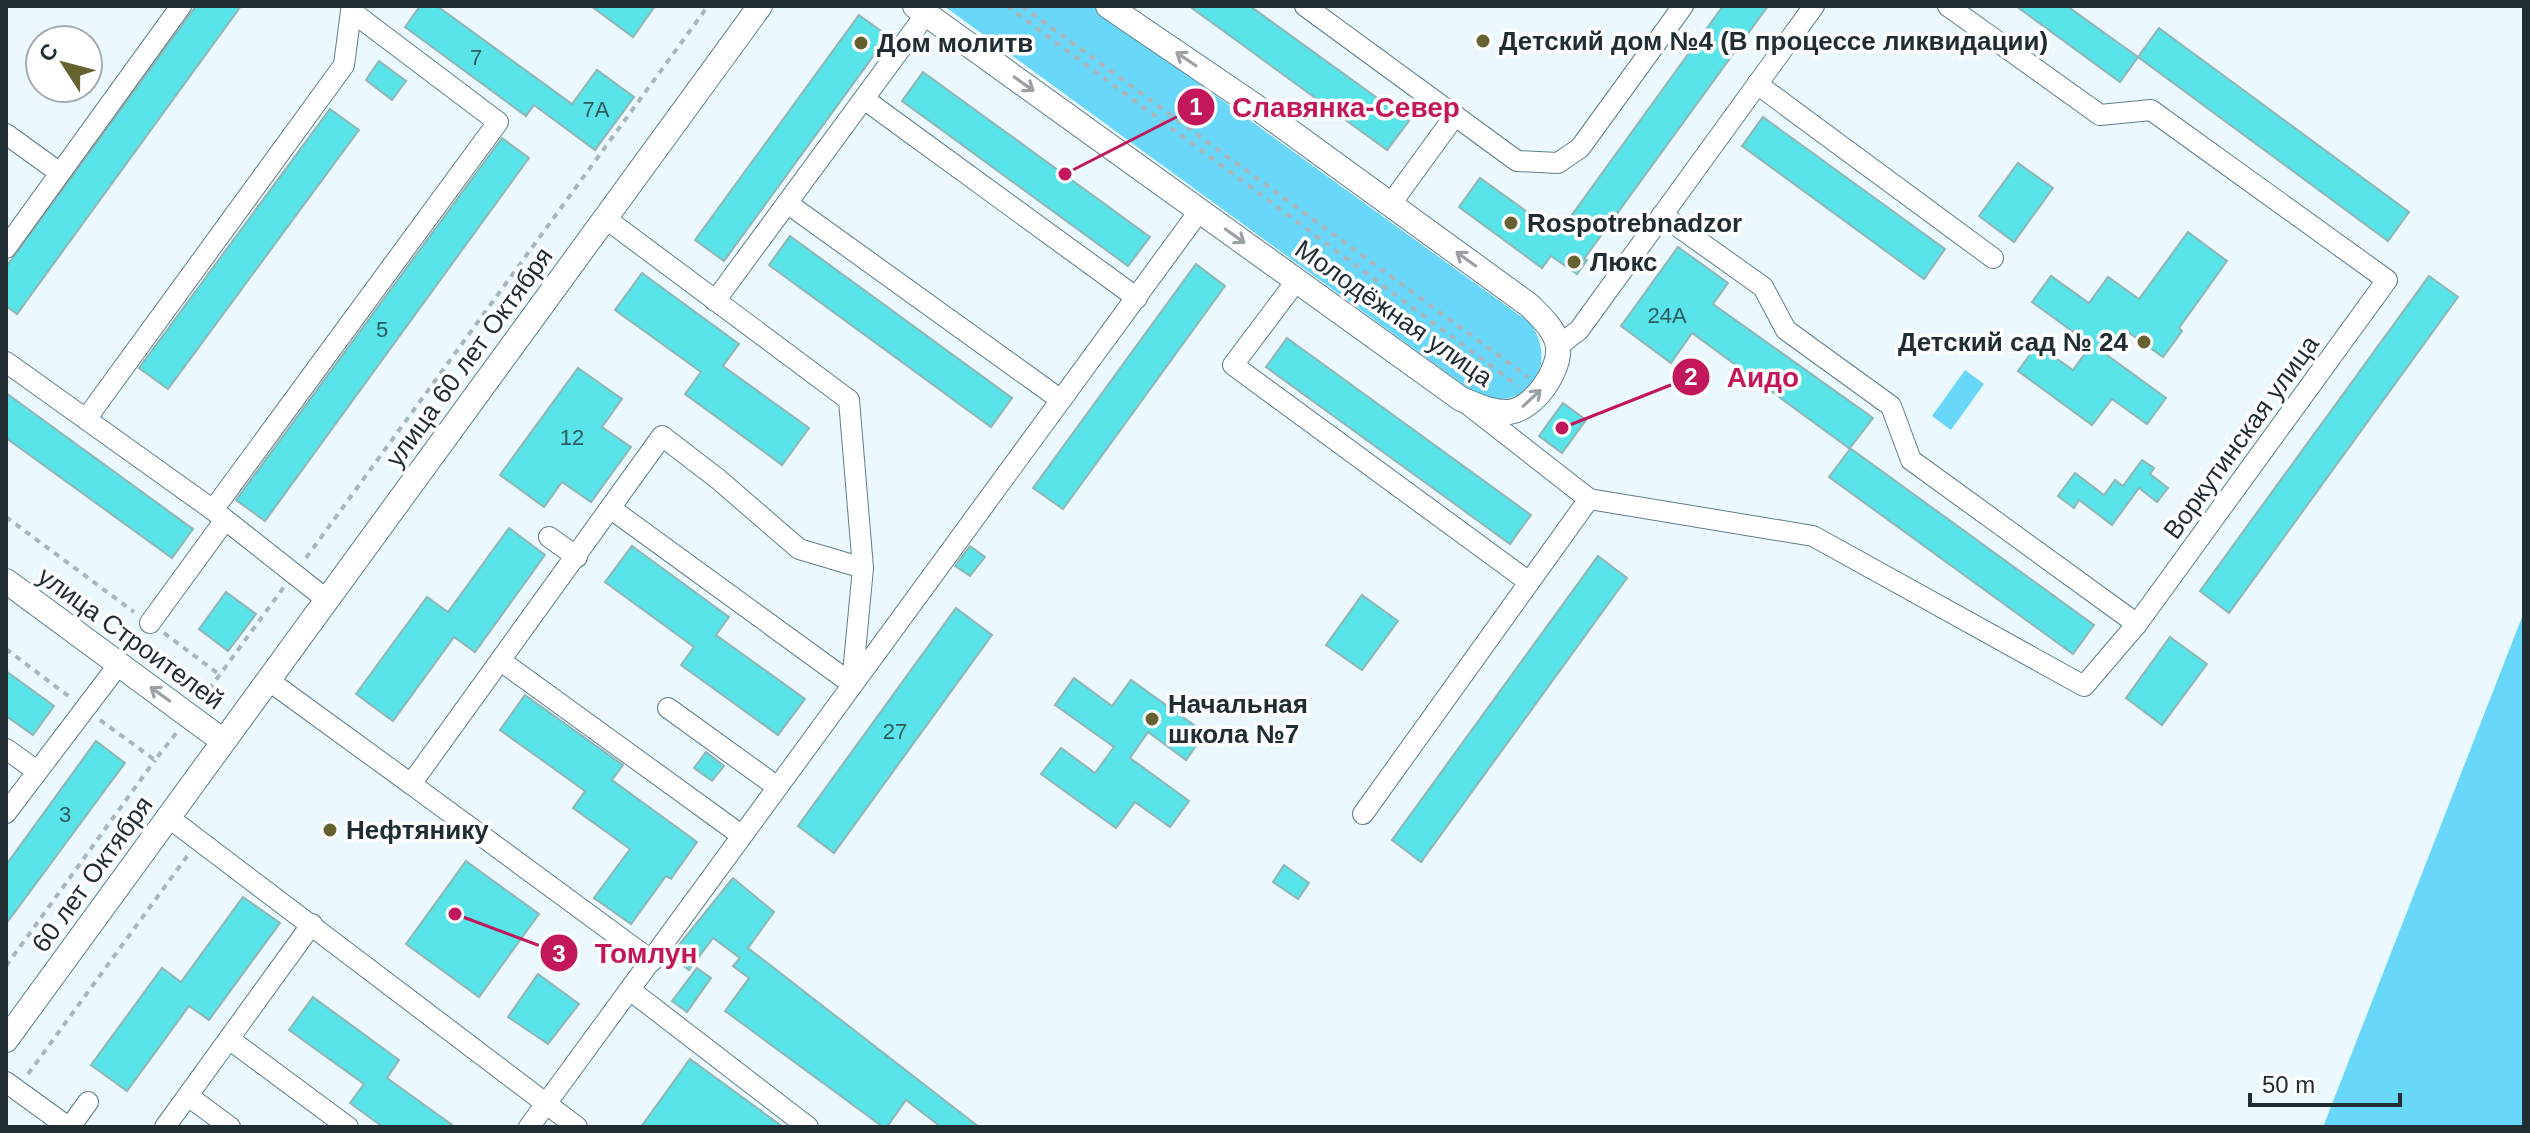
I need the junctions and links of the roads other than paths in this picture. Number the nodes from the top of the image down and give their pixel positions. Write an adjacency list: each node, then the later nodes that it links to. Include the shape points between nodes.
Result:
1 (181, 6): 14 (street)
2 (760, 6): 19 (main road, улица 60 лет Октября)
3 (1108, 6): 16 (main road, one-way to 3)
4 (1305, 6): 12 (street)
5 (1683, 6): 12 (street, via 1580,148 1558,163 1517,161)
6 (1814, 6): 10 (street)
7 (1948, 6): 40 (street, Воркутинская улица, via 2100,115 2151,110 2387,280)
8 (353, 9): 29 (street, via 344,65); 32 (street, via 498,122)
9 (921, 10): 11 (street); 17 (main road, Молодёжная улица, one-way to 17)
10 (1757, 84): 18 (street); 21 (street)
11 (864, 99): 15 (street); 23 (street)
12 (1454, 117): 16 (street)
13 (6, 134): 14 (street)
14 (60, 173): 20 (street)
15 (787, 203): 24 (street); 28 (street)
16 (1390, 205): 25 (main road, one-way to 16, via 1550,327 1529,305)
17 (1200, 210): 22 (main road, Молодёжная улица, one-way to 22); 23 (street)
18 (1662, 215): 25 (street, via 1579,330); 40 (street, via 1763,287 1786,330 1891,406 1911,460)
19 (605, 218): 24 (street); 38 (main road, улица 60 лет Октября)
20 (6, 248)
21 (1993, 258)
22 (1297, 280): 27 (main road, Молодёжная улица); 37 (street, via 1233,365)
23 (1137, 298): 28 (street)
24 (715, 301): 35 (street, via 849,400)
25 (1558, 346): 27 (main road, Молодёжная улица, one-way to 25, via 1488,410 1510,412 1526,406 1555,368)
26 (6, 362): 29 (street)
27 (1461, 399): 30 (street)
28 (1061, 400): 44 (street)
29 (86, 419): 32 (street)
30 (1589, 499): 37 (street); 40 (street, Воркутинская улица, via 1813,536 2084,686)
31 (610, 508): 34 (street); 35 (street, via 662,436 799,549); 44 (street)
32 (219, 515): 38 (street); 39 (street)
33 (549, 537): 34 (street)
34 (577, 557): 41 (street)
35 (863, 568): 44 (street)
36 (6, 581): 42 (main road, улица Строителей)
37 (1529, 582): 52 (street)
38 (326, 599): 43 (main road, улица 60 лет Октября)
39 (150, 623)
40 (2137, 624)
41 (501, 661): 49 (street); 54 (street)
42 (119, 664): 46 (main road, улица Строителей, one-way to 42); 48 (street)
43 (268, 680): 46 (main road, улица 60 лет Октября); 49 (street)
44 (852, 684): 50 (street)
45 (668, 708): 50 (street)
46 (223, 741): 53 (main road, 60 лет Октября)
47 (6, 749): 48 (street)
48 (37, 771): 51 (street)
49 (411, 784): 56 (street)
50 (776, 786): 54 (street)
51 (6, 813)
52 (1363, 814)
53 (168, 817): 55 (street); 59 (main road, 60 лет Октября)
54 (741, 835): 56 (street)
55 (312, 924): 58 (street); 63 (street)
56 (652, 961): 57 (street)
57 (630, 990): 63 (street); 70 (street)
58 (229, 1039): 61 (street); 67 (street)
59 (6, 1040)
60 (12, 1086): 64 (street)
61 (188, 1096): 65 (street); 66 (street)
62 (88, 1102): 64 (street)
63 (547, 1103): 68 (street); 69 (street)
64 (69, 1127)
65 (165, 1127)
66 (230, 1127)
67 (348, 1127)
68 (529, 1127)
69 (577, 1127)
70 (808, 1127)

